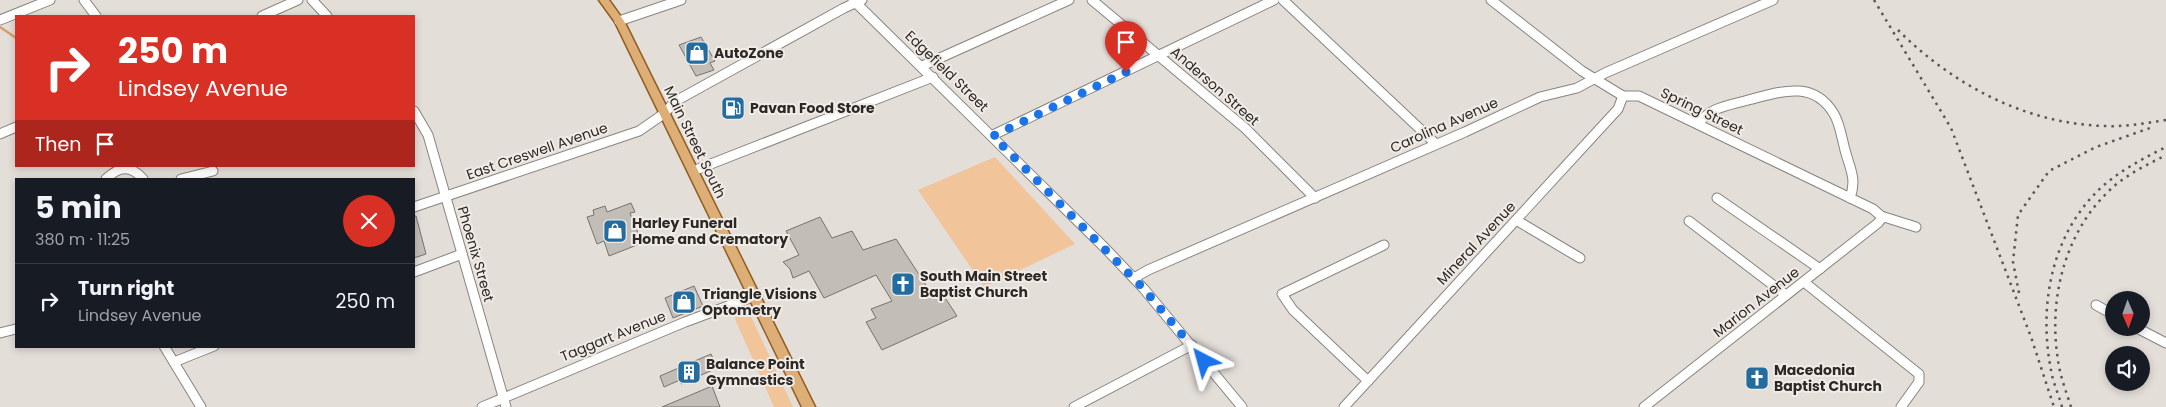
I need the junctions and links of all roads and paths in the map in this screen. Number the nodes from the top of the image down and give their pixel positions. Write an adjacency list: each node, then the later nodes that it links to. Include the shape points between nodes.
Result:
1 (50, 0): 17 (street)
2 (84, 0): 14 (street)
3 (298, 0): 15 (street)
4 (312, 0): 16 (street)
5 (604, 0): 18 (main road, Main Street South)
6 (681, 0): 18 (street)
7 (1069, 0): 20 (street)
8 (1092, 0): 19 (street, Anderson Street)
9 (1274, 0): 19 (street)
10 (1283, 0): 30 (street)
11 (1491, 0): 22 (street, Spring Street)
12 (857, 1): 20 (street, Edgefield Street); 25 (street, East Creswell Avenue, via 674,102)
13 (1771, 1): 22 (street, Carolina Avenue)
14 (95, 15)
15 (264, 15)
16 (326, 15)
17 (0, 20)
18 (620, 22): 25 (main road, Main Street South)
19 (1159, 56): 29 (street); 37 (street, Anderson Street, via 1245,128)
20 (922, 66): 21 (street, Edgefield Street)
21 (933, 77): 29 (street, Edgefield Street); 31 (street)
22 (1594, 79): 23 (street, Spring Street); 30 (street, Carolina Avenue, via 1577,88 1540,97)
23 (1623, 96): 26 (street, Spring Street, via 1639,96); 42 (street, Mineral Avenue, via 1618,109)
24 (415, 113): 36 (street, Phoenix Street, via 428,135)
25 (665, 113): 31 (main road, Main Street South); 36 (street, East Creswell Avenue, via 639,131)
26 (1698, 124): 39 (street, Spring Street); 39 (street, via 1712,110 1786,90 1796,89 1812,94 1829,105 1835,115 1855,185)
27 (15, 127): 28 (street)
28 (0, 134)
29 (993, 136): 50 (street, Edgefield Street)
30 (1436, 144): 37 (street, Carolina Avenue)
31 (693, 171): 53 (main road, Main Street South)
32 (213, 172): 35 (street)
33 (107, 178): 34 (street, via 114,172 131,169)
34 (142, 178)
35 (186, 178)
36 (446, 197): 40 (street, East Creswell Avenue); 46 (street, Phoenix Street)
37 (1314, 198): 50 (street, Carolina Avenue)
38 (1718, 198): 48 (street)
39 (1850, 198): 41 (street, Spring Street)
40 (415, 207)
41 (1881, 216): 44 (street, Spring Street); 48 (street, Marion Avenue, via 1878,223)
42 (1516, 220): 47 (street); 64 (street, Mineral Avenue)
43 (1689, 221): 52 (street)
44 (1916, 227)
45 (1384, 246): 64 (street, via 1282,294 1293,310)
46 (462, 254): 49 (street); 65 (street, Phoenix Street)
47 (1580, 258)
48 (1820, 269): 51 (street, Marion Avenue)
49 (415, 272)
50 (1134, 278): 60 (street, Edgefield Street)
51 (1804, 282): 52 (street, Marion Avenue); 73 (street, via 1919,374 1919,382)
52 (1786, 295): 72 (street, Marion Avenue)
53 (755, 296): 65 (street, Taggart Avenue, via 684,322); 68 (main road, Main Street South)
54 (2096, 305): 55 (street)
55 (2105, 310)
56 (15, 328): 57 (street)
57 (0, 333)
58 (2150, 335): 59 (street)
59 (2166, 343)
60 (1192, 345): 69 (street); 70 (street, Edgefield Street)
61 (165, 348): 63 (street)
62 (209, 348): 63 (street)
63 (174, 362): 66 (street)
64 (1368, 381): 71 (street, Mineral Avenue)
65 (505, 402): 67 (street, Taggart Avenue)
66 (201, 407)
67 (482, 407)
68 (809, 407)
69 (1074, 407)
70 (1242, 407)
71 (1344, 407)
72 (1644, 407)
73 (1901, 407)

